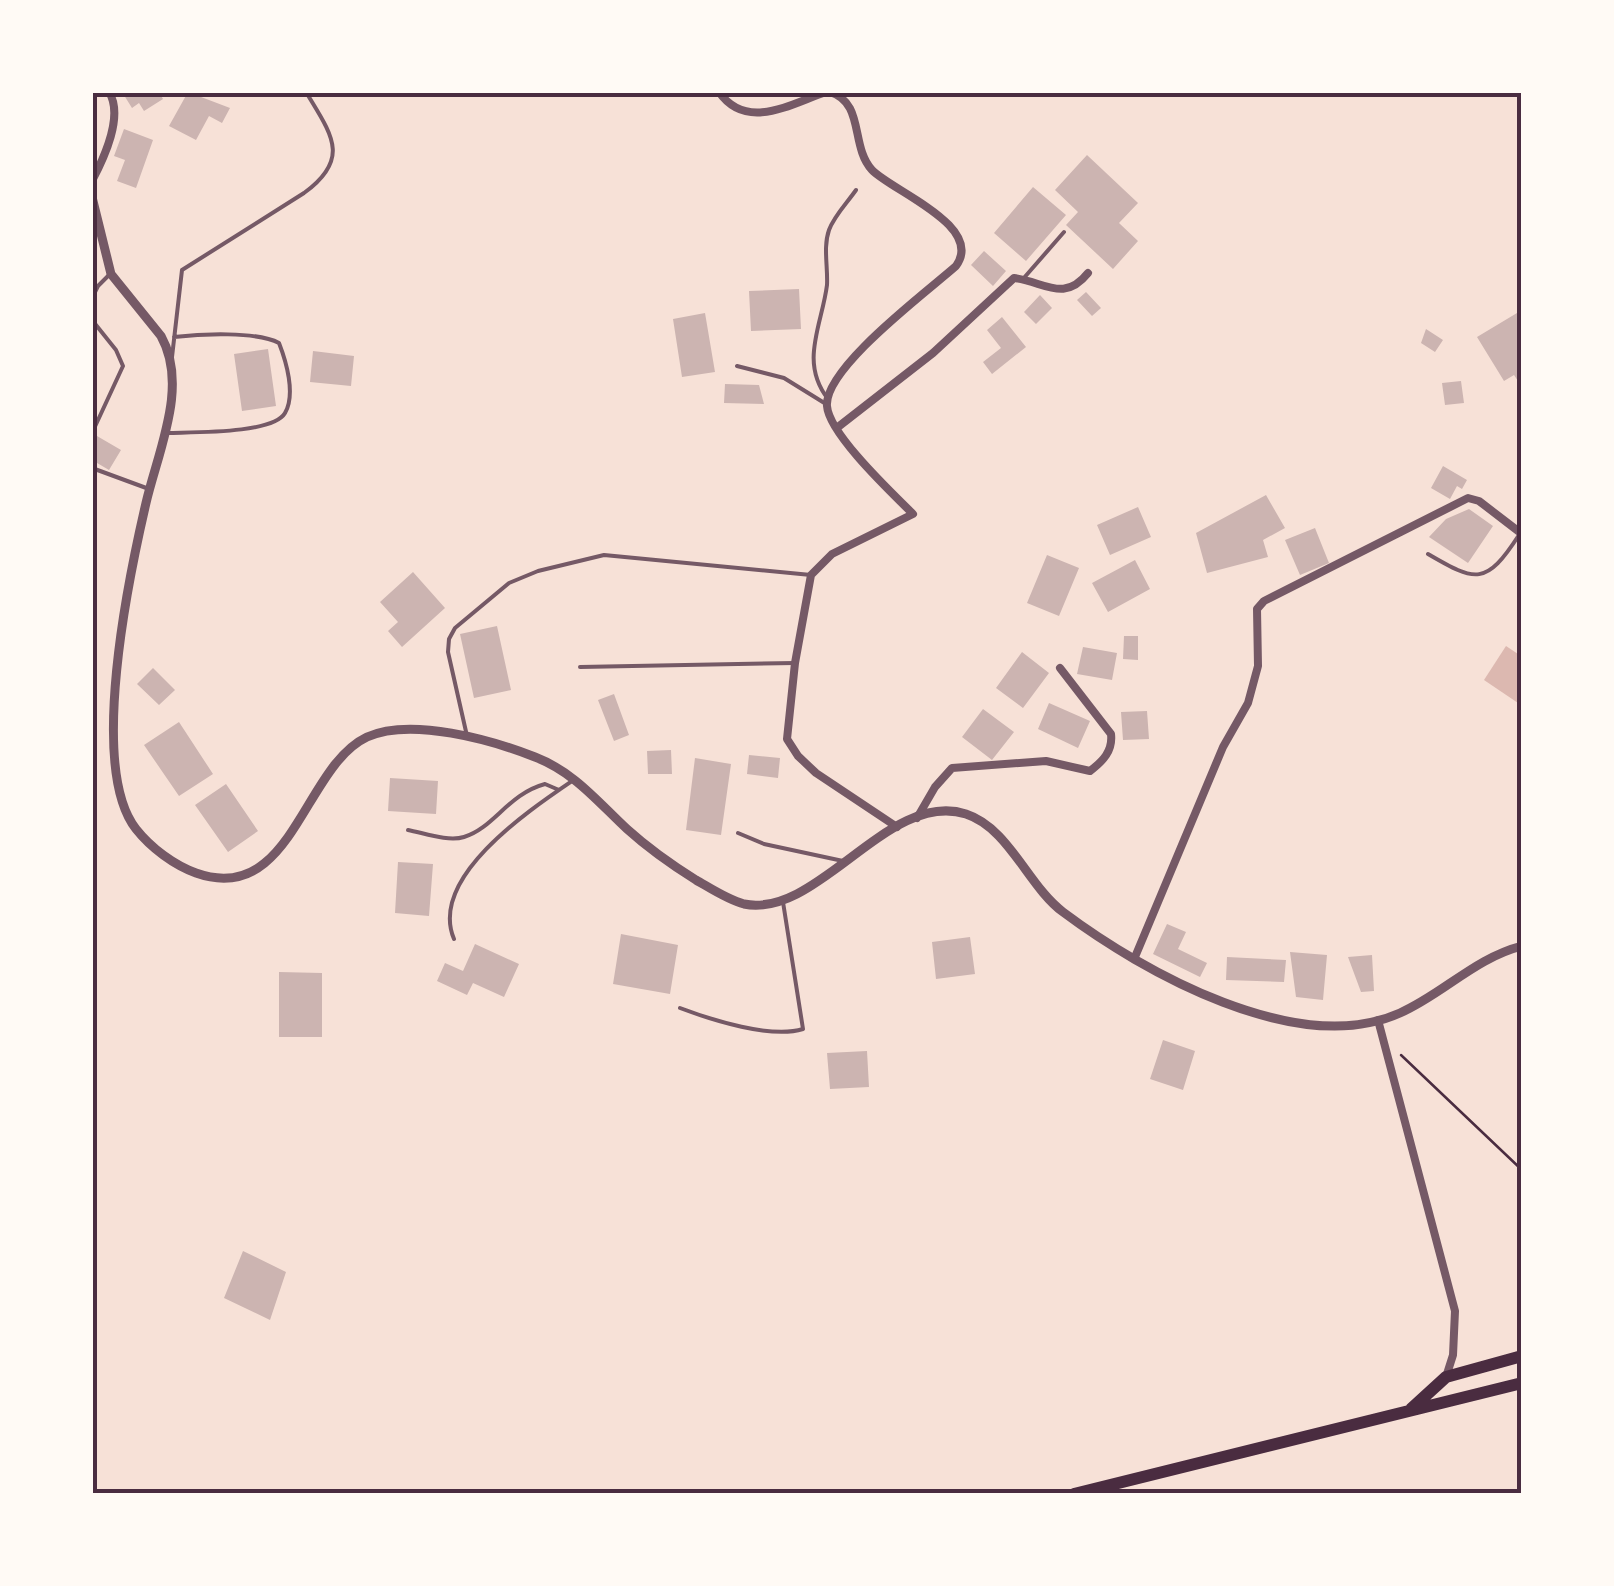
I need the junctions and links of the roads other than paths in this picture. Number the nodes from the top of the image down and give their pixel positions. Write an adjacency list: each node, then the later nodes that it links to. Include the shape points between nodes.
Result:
1 (109, 92): 5 (street, via 115,112)
2 (306, 92): 14 (lane, via 334,144 330,167 304,193 182,270)
3 (719, 92): 4 (street, via 733,107 772,113)
4 (834, 93): 17 (street, via 853,110 863,157 873,171 942,218 958,240 961,258 855,354)
5 (92, 181)
6 (856, 190): 17 (lane, via 827,238 813,371)
7 (92, 197): 10 (street)
8 (1064, 232): 11 (lane)
9 (1088, 273): 11 (street, via 1077,287 1062,290)
10 (111, 274): 12 (lane); 15 (street, via 161,336)
11 (1023, 279): 18 (street, via 1009,281 933,353)
12 (92, 298)
13 (92, 320): 20 (lane, via 123,366)
14 (174, 337): 15 (lane); 19 (lane, via 265,335 279,342 288,399 274,422)
15 (171, 362): 19 (street)
16 (737, 366): 17 (lane, via 784,378)
17 (827, 401): 18 (street)
18 (838, 427): 25 (street, via 912,514 832,554)
19 (164, 433): 22 (street)
20 (92, 434)
21 (92, 468): 22 (lane)
22 (149, 489): 29 (street, via 123,631 114,754 124,808 167,858 212,878 242,876 284,844 349,750 365,738 389,730)
23 (1521, 534): 24 (lane, via 1478,576); 40 (street, via 1468,498 1264,601 1248,703 1223,746)
24 (1428, 554)
25 (811, 575): 26 (street); 29 (lane, via 604,556 509,583 449,639)
26 (796, 663): 27 (lane); 33 (street, via 787,739 816,773)
27 (580, 667)
28 (1060, 668): 32 (street, via 1111,734 1106,756 1090,771 1046,761 952,768)
29 (467, 736): 30 (street, via 534,756)
30 (576, 778): 31 (lane); 37 (street, via 632,833 709,888 745,904)
31 (558, 790): 34 (lane, via 545,784 522,793 460,838); 38 (lane, via 518,819 471,868 448,912)
32 (917, 819): 33 (street); 40 (street, via 939,811 970,815 994,832 1053,904)
33 (897, 827): 36 (street)
34 (408, 830)
35 (738, 833): 36 (lane)
36 (843, 861): 37 (street)
37 (783, 902): 41 (lane, via 803,1029 751,1027)
38 (454, 939)
39 (1522, 946): 42 (street)
40 (1135, 957): 42 (street, via 1193,992 1264,1016 1323,1024)
41 (680, 1008)
42 (1378, 1020): 44 (street, via 1455,1310)
43 (1522, 1356): 44 (highway)
44 (1446, 1377): 46 (highway)
45 (1522, 1383): 46 (highway)
46 (1409, 1411): 47 (highway)
47 (1074, 1494)

